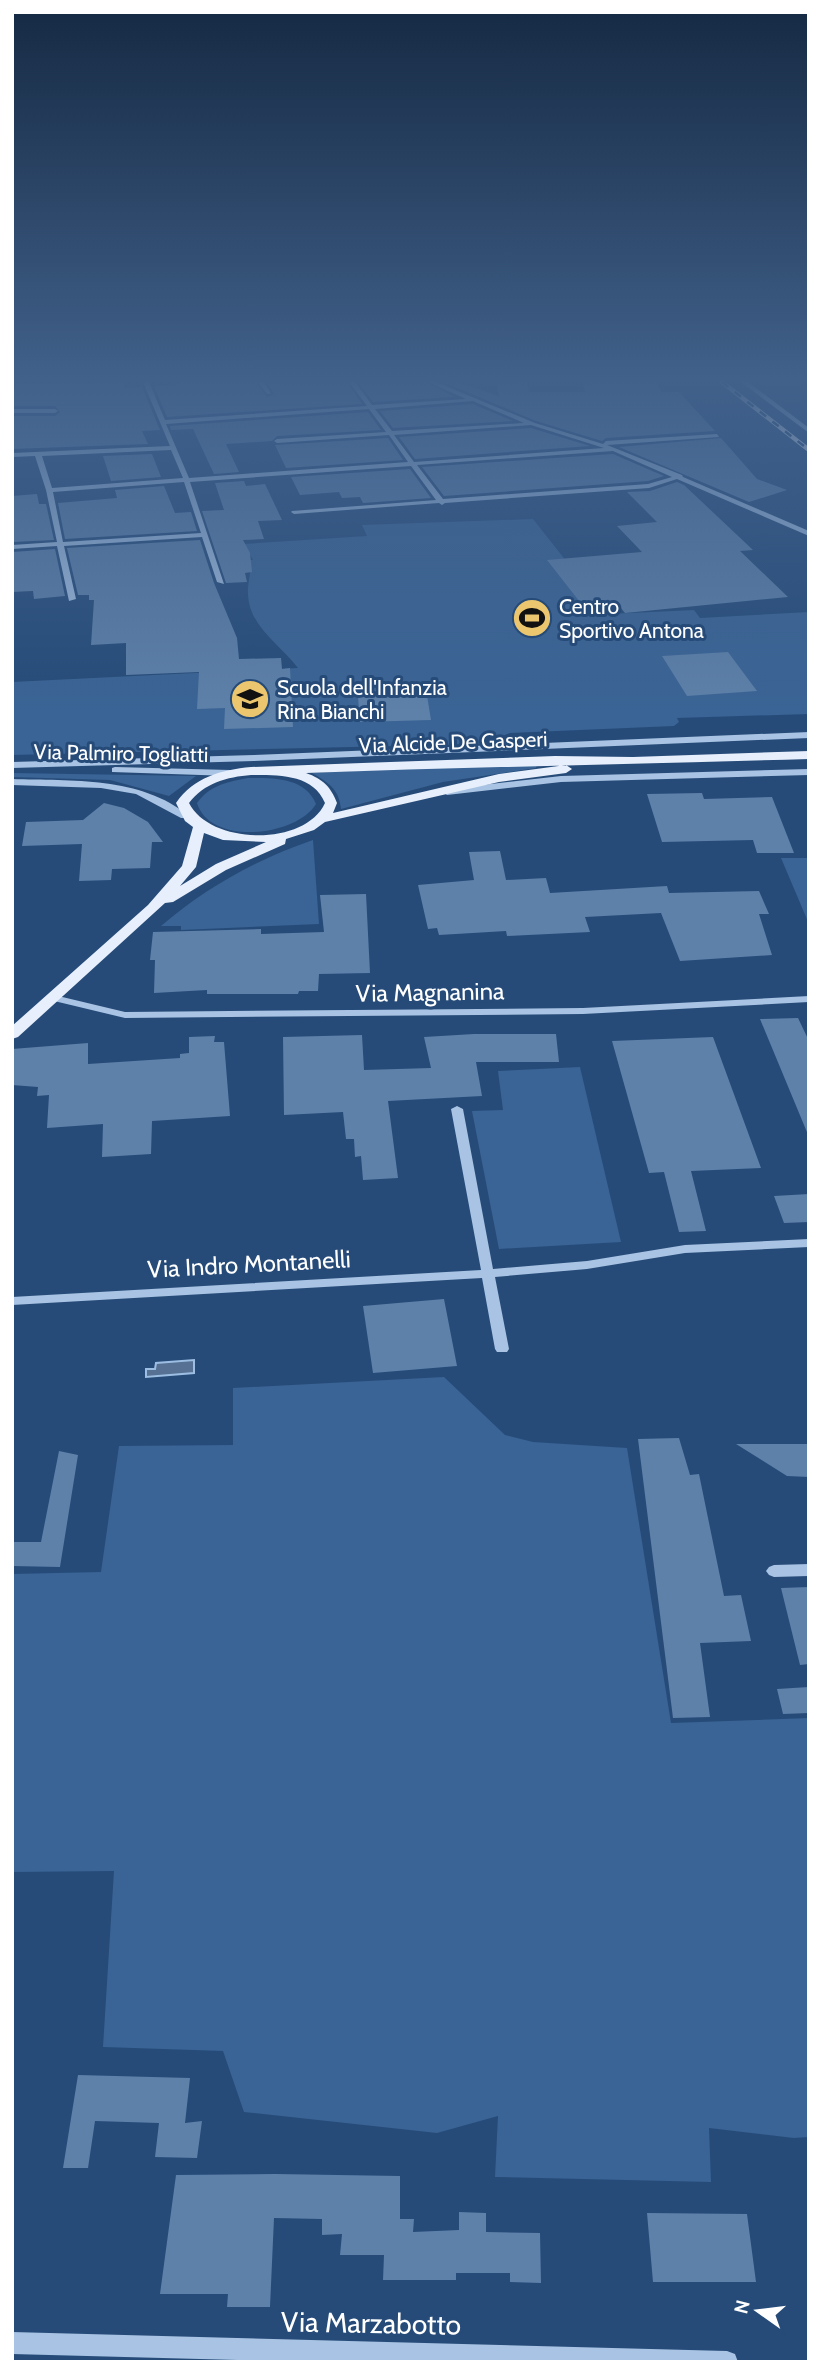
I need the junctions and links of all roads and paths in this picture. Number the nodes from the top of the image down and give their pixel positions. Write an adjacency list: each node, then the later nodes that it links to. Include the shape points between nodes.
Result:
1 (50, 493): 10 (street)
2 (191, 493): 9 (street)
3 (435, 493): 6 (street)
4 (566, 493): 6 (street)
5 (716, 493): 8 (street)
6 (442, 503): 7 (street)
7 (294, 512)
8 (809, 534)
9 (204, 535): 10 (street); 12 (street)
10 (61, 544): 11 (street); 13 (street)
11 (12, 548)
12 (221, 582)
13 (72, 599)
14 (809, 735): 16 (street)
15 (809, 755): 17 (main road, Via Alcide De Gasperi)
16 (254, 758): 18 (street); 21 (street, via 239,764)
17 (633, 761): 19 (main road, Via Alcide De Gasperi); 23 (main road, Via Alcide De Gasperi, via 499,778)
18 (12, 767): 21 (street, Via Palmiro Togliatti)
19 (273, 771): 21 (main road, Via Alcide De Gasperi); 25 (main road, Via Alcide De Gasperi, via 303,776 324,788 331,803)
20 (809, 772): 23 (street, via 561,779)
21 (233, 773): 24 (main road, Via Alcide De Gasperi, via 206,780 190,791 182,803)
22 (12, 782): 24 (street, Via Palmiro Togliatti, via 100,785 139,792)
23 (415, 796): 25 (main road, Via Alcide De Gasperi)
24 (184, 816): 26 (main road, Via Alcide De Gasperi)
25 (323, 819): 27 (main road, Via Alcide De Gasperi)
26 (199, 828): 27 (main road, Via Alcide De Gasperi, via 251,838); 28 (main road, via 189,867)
27 (296, 832): 28 (main road, via 222,867)
28 (153, 908): 29 (main road)
29 (54, 998): 30 (street, Via Magnanina, via 125,1015 583,1011); 31 (main road)
30 (809, 999)
31 (12, 1034)
32 (457, 1109): 34 (street)
33 (809, 1242): 34 (street, Via Indro Montanelli, via 685,1249 587,1265)
34 (488, 1273): 35 (street, Via Indro Montanelli); 36 (street)
35 (12, 1301)
36 (502, 1349)
37 (809, 1570): 38 (street)
38 (774, 1571)
39 (12, 2343): 40 (street, Via Marzabotto)
40 (727, 2362)

